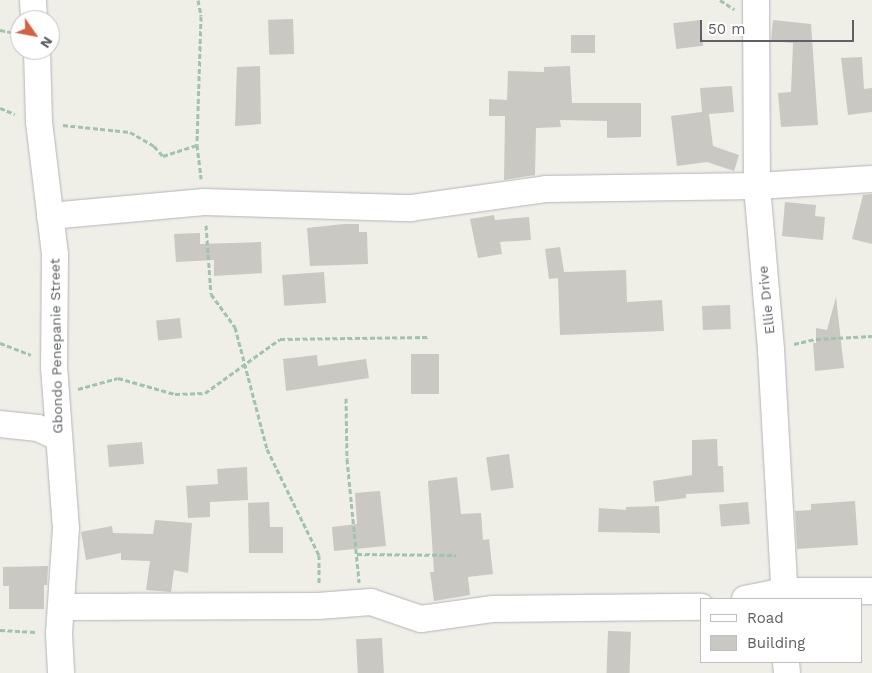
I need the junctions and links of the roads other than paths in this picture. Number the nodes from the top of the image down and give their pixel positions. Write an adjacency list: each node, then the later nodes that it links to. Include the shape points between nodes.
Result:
1 (756, 0): 4 (street, Ellie Drive)
2 (37, 60): 5 (street, Gbondo Penepanie Street)
3 (872, 179): 4 (street)
4 (757, 186): 5 (street, via 546,188 411,208 204,202); 9 (street, Ellie Drive, via 771,350)
5 (50, 216): 7 (street, Gbondo Penepanie Street, via 57,298 54,366)
6 (0, 424): 7 (street, via 38,428)
7 (58, 437): 11 (street, Gbondo Penepanie Street, via 66,528)
8 (872, 591): 9 (street)
9 (785, 595): 10 (street)
10 (755, 598)
11 (61, 607): 12 (street, via 318,606 372,602 421,619 493,609); 13 (street, Gbondo Penepanie Street)
12 (700, 607)
13 (61, 673)

